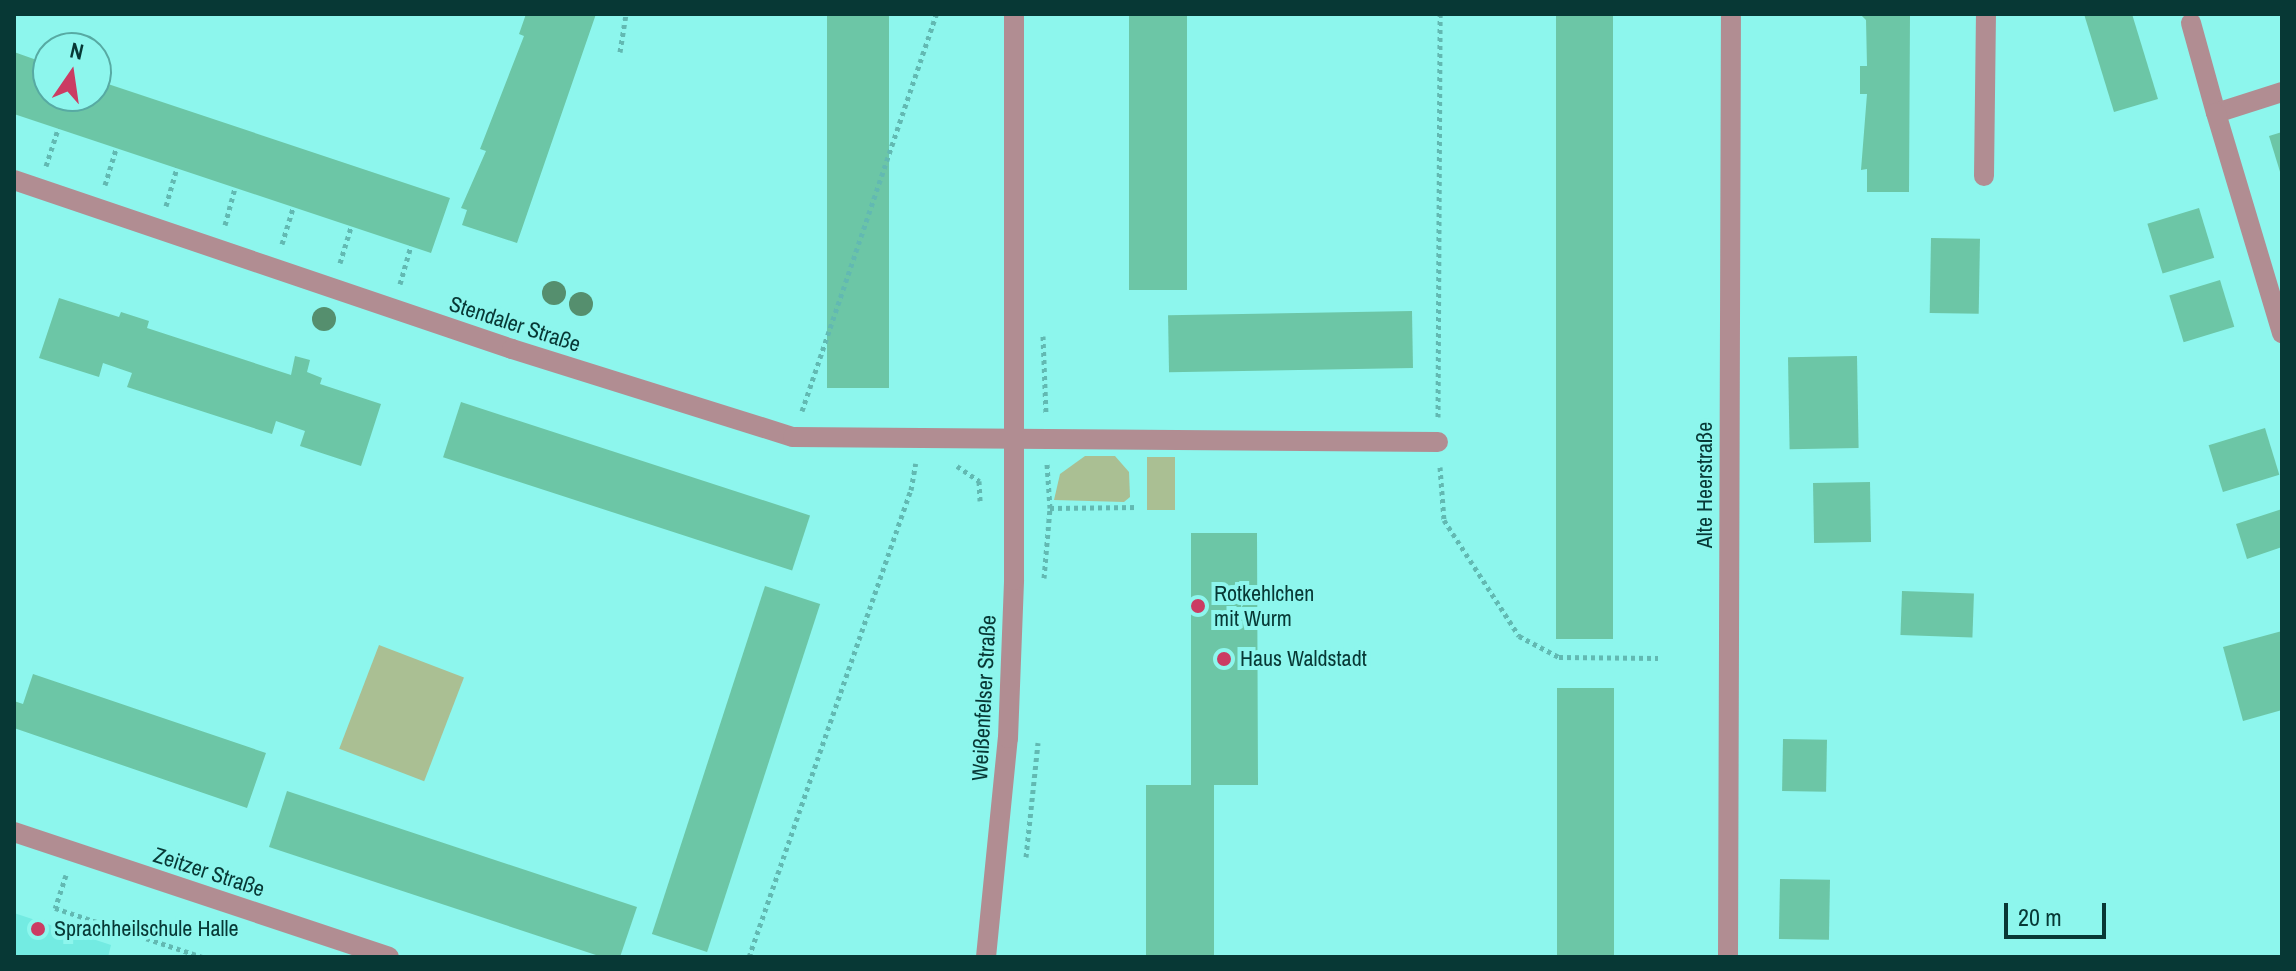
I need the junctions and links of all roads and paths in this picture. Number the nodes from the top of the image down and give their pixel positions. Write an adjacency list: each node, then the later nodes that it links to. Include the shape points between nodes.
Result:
1 (626, 14): 8 (path)
2 (936, 14): 28 (path)
3 (1014, 14): 30 (street, Weißenfelser Straße)
4 (1440, 14): 31 (path)
5 (1731, 14): 46 (street, Alte Heerstraße)
6 (1986, 14): 15 (street)
7 (2191, 23): 10 (street)
8 (620, 52)
9 (2282, 92): 10 (street)
10 (2216, 113): 27 (street)
11 (58, 128): 14 (path)
12 (116, 148): 18 (path)
13 (177, 168): 20 (path)
14 (45, 170)
15 (1984, 176)
16 (14, 180): 28 (street, Stendaler Straße, via 497,344)
17 (235, 187): 22 (path)
18 (103, 190)
19 (293, 207): 24 (path)
20 (165, 210)
21 (351, 226): 25 (path)
22 (223, 229)
23 (411, 246): 26 (path)
24 (281, 249)
25 (338, 268)
26 (399, 288)
27 (2282, 333)
28 (793, 437): 29 (street, Stendaler Straße)
29 (919, 440): 30 (street, Stendaler Straße); 32 (path)
30 (1014, 441): 31 (street); 45 (street, Weißenfelser Straße, via 1008,738)
31 (1438, 442): 39 (path, via 1444,520 1519,636 1559,657)
32 (915, 464): 33 (path); 34 (path); 44 (path, via 911,490)
33 (929, 464)
34 (903, 465)
35 (950, 465): 36 (path, via 979,481)
36 (980, 501)
37 (1138, 507): 38 (path)
38 (1050, 508)
39 (1658, 658)
40 (14, 832): 41 (street, Zeitzer Straße)
41 (73, 852): 42 (path, via 55,908); 43 (street, Zeitzer Straße)
42 (202, 957)
43 (389, 957)
44 (749, 957)
45 (986, 957)
46 (1728, 957)

